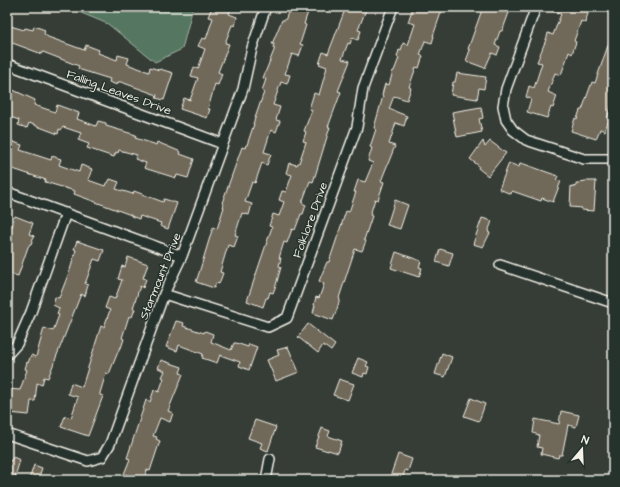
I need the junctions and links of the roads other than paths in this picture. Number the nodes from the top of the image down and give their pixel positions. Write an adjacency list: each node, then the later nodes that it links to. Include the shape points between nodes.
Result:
1 (266, 7): 5 (street, Starmount Drive, via 252,48 243,89)
2 (392, 7): 11 (street, Folklore Drive, via 363,88 357,126 287,318 268,327)
3 (536, 7): 6 (street, via 506,89 503,106 506,120 513,130 526,140 584,159)
4 (7, 64): 5 (street, Falling Leaves Drive)
5 (223, 144): 9 (street, Starmount Drive)
6 (613, 159)
7 (7, 192): 8 (street)
8 (66, 213): 9 (street); 13 (street, via 31,312 17,344)
9 (182, 256): 11 (street, Starmount Drive)
10 (500, 265): 12 (street)
11 (164, 294): 14 (street, Starmount Drive, via 110,444 102,457 88,461)
12 (613, 303)
13 (7, 355)
14 (7, 434)
15 (270, 459): 16 (street)
16 (266, 480)

